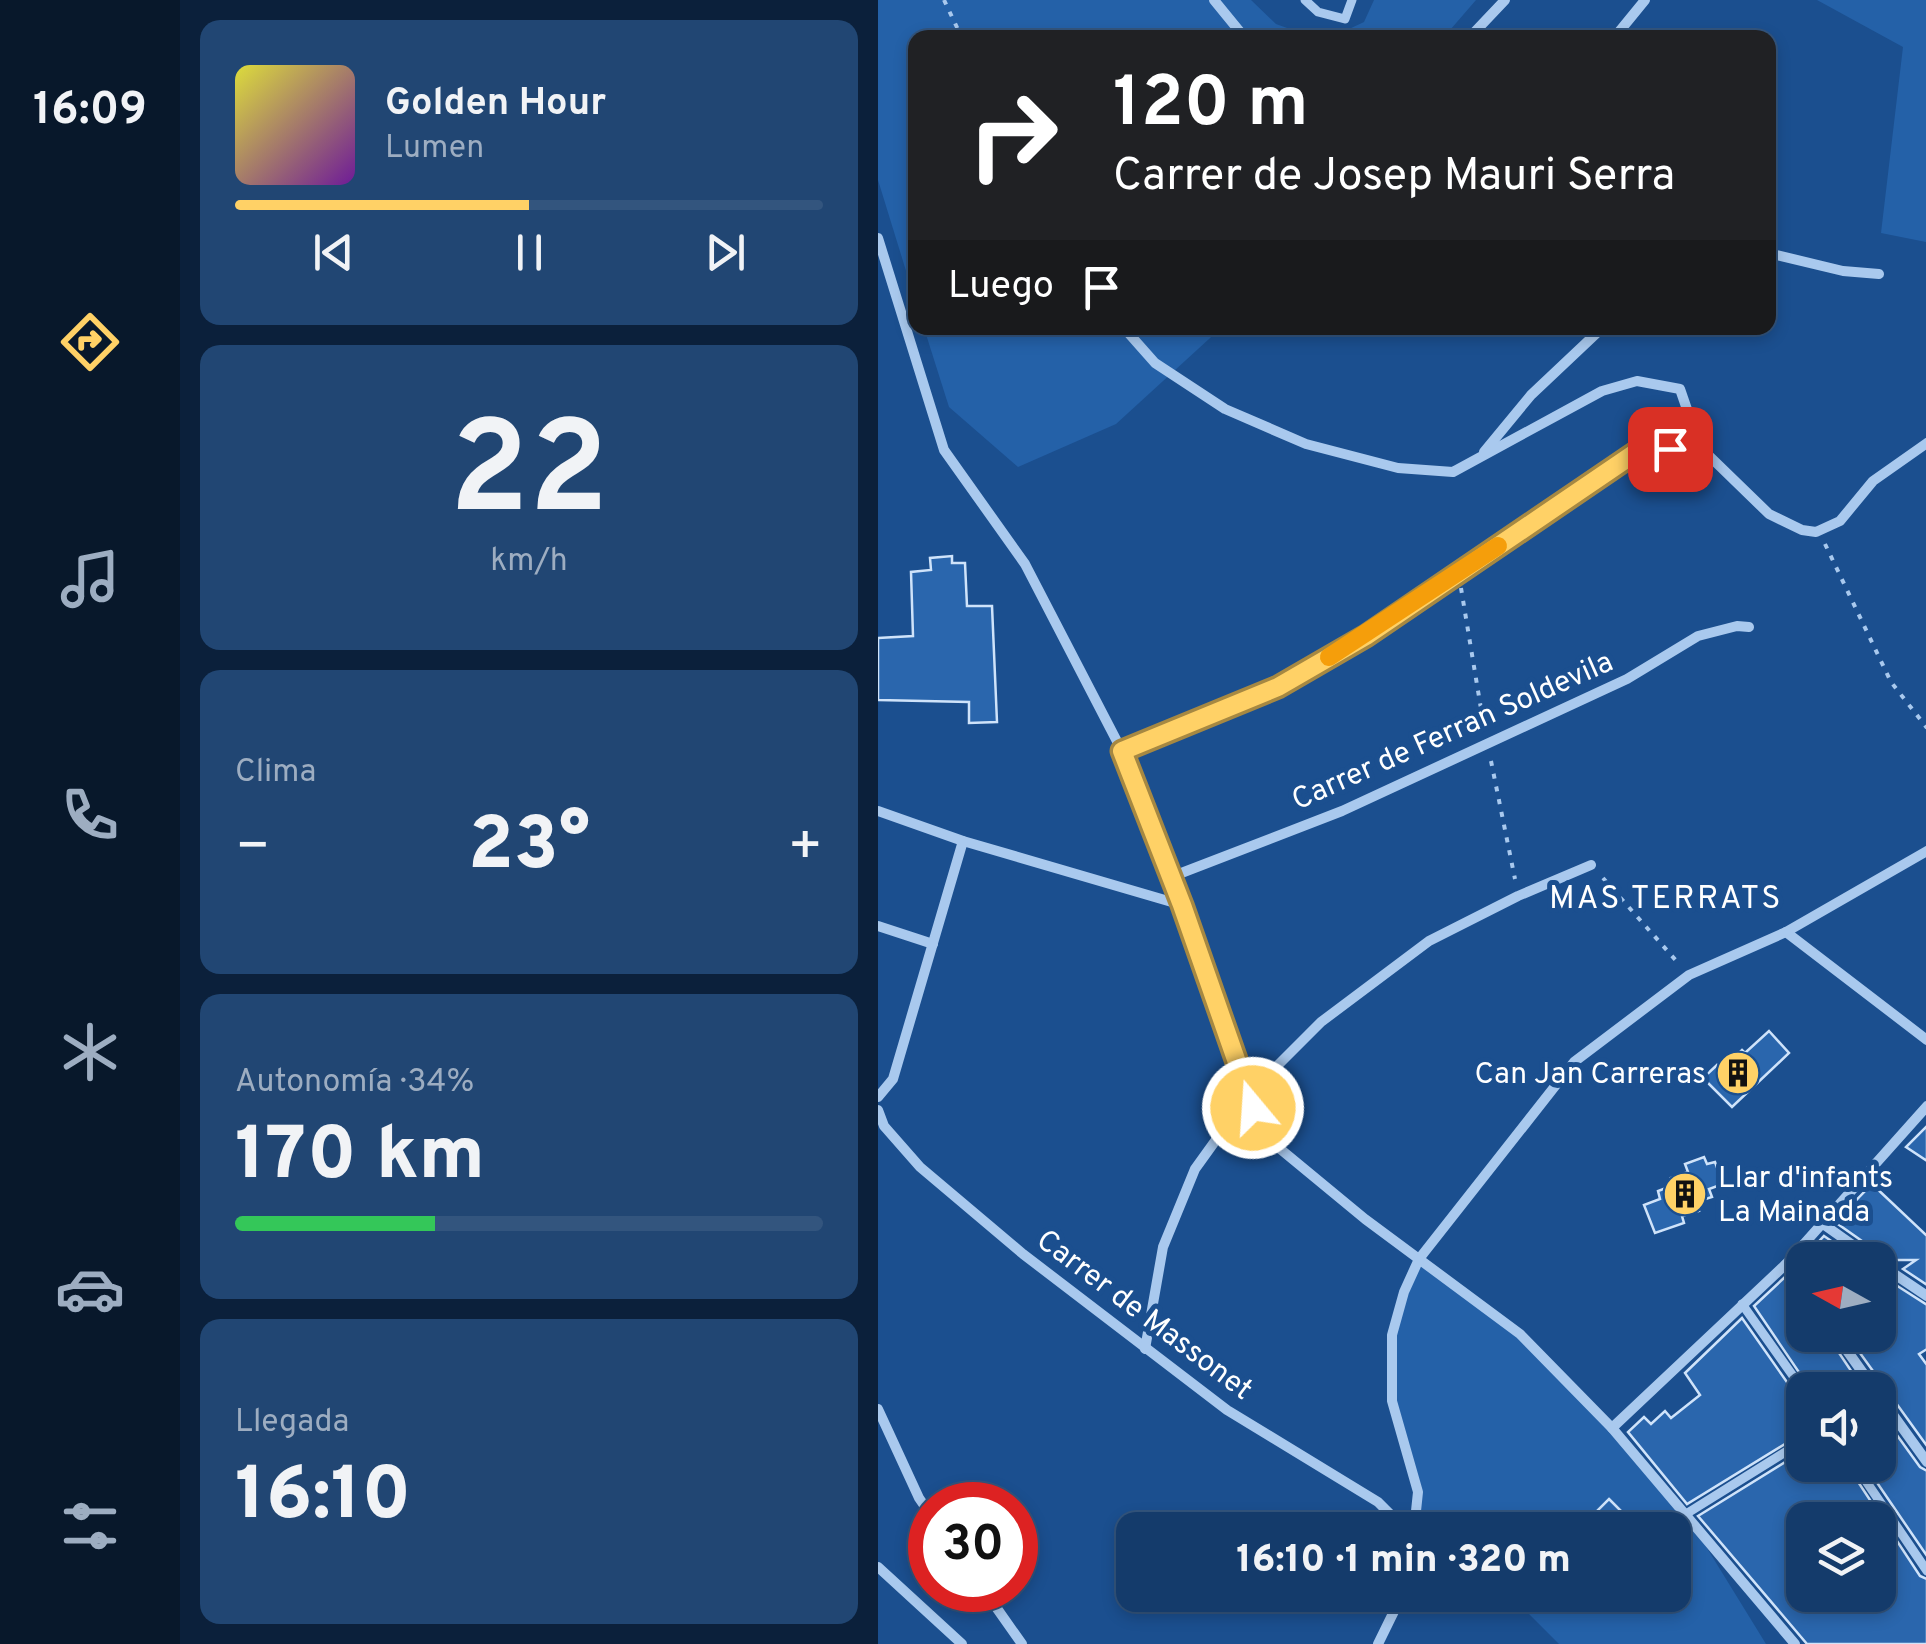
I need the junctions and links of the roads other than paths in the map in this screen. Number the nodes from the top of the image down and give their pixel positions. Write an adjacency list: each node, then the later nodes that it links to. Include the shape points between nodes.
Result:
1 (1214, 0): 6 (street)
2 (1305, 0): 3 (street, via 1318,12 1345,19)
3 (1352, 0)
4 (1504, 0): 7 (street)
5 (1645, 0): 8 (street)
6 (1238, 30)
7 (1476, 30)
8 (1621, 30)
9 (878, 238): 12 (street)
10 (1776, 255): 11 (street)
11 (1880, 274)
12 (908, 334)
13 (908, 335): 20 (street, via 944,450 1025,564)
14 (1130, 335): 18 (street, via 1155,363 1225,409 1306,444 1398,468 1452,472)
15 (1595, 335): 18 (street, via 1531,395)
16 (1926, 443): 17 (street, via 1873,482 1840,521 1816,532 1769,514)
17 (1700, 447): 18 (street, via 1680,390 1637,381 1602,391); 20 (street, via 1638,451 1366,636 1278,687)
18 (1480, 457)
19 (1749, 626): 25 (street, Carrer de Ferran Soldevila, via 1698,636 1627,679 1488,744)
20 (1122, 751): 25 (street)
21 (878, 811): 22 (street)
22 (962, 840): 26 (street); 29 (street)
23 (1926, 851): 28 (street)
24 (1592, 865): 31 (street, via 1429,940 1321,1022)
25 (1172, 878): 26 (street)
26 (1182, 905): 31 (street)
27 (878, 926): 29 (street)
28 (1786, 932): 30 (street); 38 (street, via 1689,976 1574,1062)
29 (933, 944): 32 (street, via 893,1079)
30 (1926, 1040)
31 (1250, 1094): 38 (street, via 1267,1138); 43 (street, via 1195,1169 1182,1200 1163,1247)
32 (878, 1097)
33 (1926, 1106): 35 (street)
34 (878, 1110): 43 (street, Carrer de Massonet, via 920,1167)
35 (1823, 1224): 36 (street); 37 (street)
36 (1806, 1242)
37 (1849, 1242)
38 (1419, 1258): 47 (street, via 1520,1334); 53 (street, via 1392,1335 1392,1401 1418,1492)
39 (1786, 1264): 42 (street)
40 (1896, 1275): 41 (street)
41 (1926, 1296)
42 (1742, 1304): 44 (street); 47 (street)
43 (1145, 1349): 52 (street, Carrer de Massonet)
44 (1790, 1372)
45 (878, 1409): 50 (street)
46 (1896, 1420): 49 (street)
47 (1612, 1428): 54 (street)
48 (1786, 1452): 55 (street)
49 (1926, 1462)
50 (912, 1482)
51 (1866, 1482): 58 (street)
52 (1388, 1512)
53 (1416, 1512)
54 (1684, 1512)
55 (1689, 1512)
56 (1691, 1520): 66 (street)
57 (1926, 1551): 58 (street)
58 (1917, 1557): 60 (street)
59 (878, 1567): 63 (street)
60 (1926, 1571)
61 (999, 1612): 64 (street)
62 (1394, 1612): 65 (street)
63 (962, 1644)
64 (1022, 1644)
65 (1378, 1644)
66 (1794, 1644)

